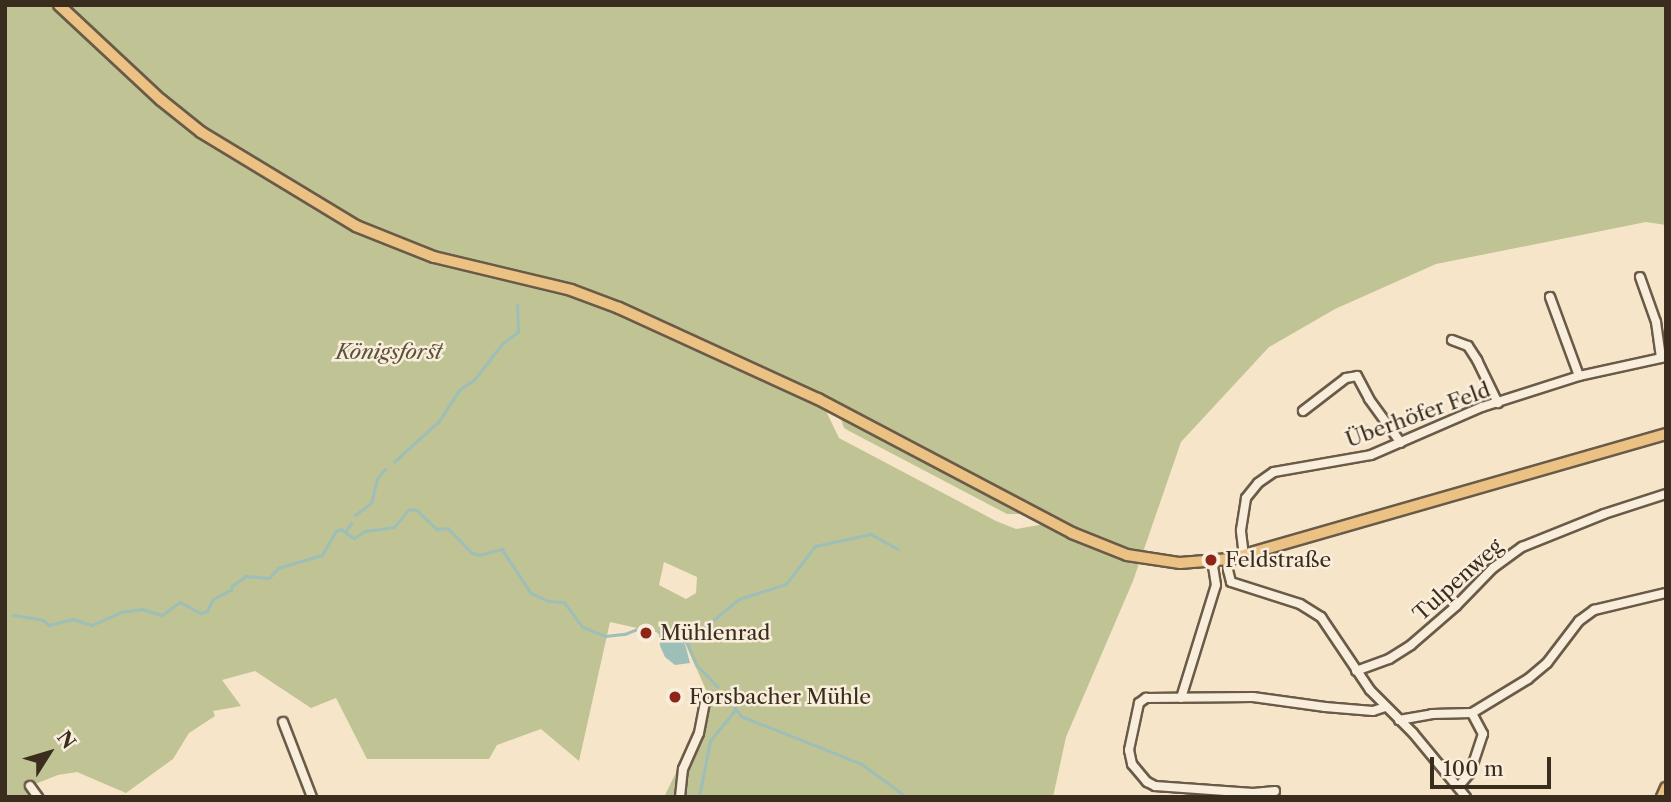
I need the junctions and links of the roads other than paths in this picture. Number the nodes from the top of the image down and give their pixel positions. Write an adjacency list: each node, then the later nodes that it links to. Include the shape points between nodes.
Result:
1 (59, 5): 14 (main road, via 194,126 356,226 434,257 604,302 818,399 1088,541 1127,555 1180,563)
2 (1640, 277): 5 (street)
3 (1550, 297): 6 (street)
4 (1452, 340): 7 (street, via 1468,346)
5 (1663, 357): 6 (street, Überhöfer Feld)
6 (1579, 376): 7 (street, Überhöfer Feld)
7 (1498, 403): 10 (street, Überhöfer Feld)
8 (1303, 411): 10 (street, via 1346,378 1357,376)
9 (1666, 434): 12 (main road)
10 (1401, 443): 12 (street, Überhöfer Feld, via 1349,460 1283,468 1265,477 1252,489 1243,508)
11 (1666, 494): 18 (street, Tulpenweg, via 1522,547 1411,645)
12 (1244, 556): 13 (main road)
13 (1230, 559): 14 (main road); 15 (street)
14 (1212, 561): 16 (street)
15 (1231, 582): 16 (street); 18 (street, via 1314,611 1326,622)
16 (1216, 585): 19 (street)
17 (1666, 593): 22 (street, via 1594,610 1579,621 1547,663)
18 (1356, 671): 21 (street)
19 (1181, 698): 21 (street, via 1253,696 1373,711); 28 (street, via 1146,698 1139,703 1129,750 1140,776 1155,786)
20 (705, 702): 31 (street, via 699,733 682,769)
21 (1385, 707): 23 (street)
22 (1472, 713): 23 (street); 26 (street, via 1483,734 1470,773)
23 (1399, 720): 26 (street)
24 (283, 722): 30 (street)
25 (30, 786): 29 (street)
26 (1459, 786): 32 (street)
27 (1666, 788): 33 (main road)
28 (1275, 791)
29 (38, 797)
30 (312, 797)
31 (680, 797)
32 (1466, 797)
33 (1662, 797)

